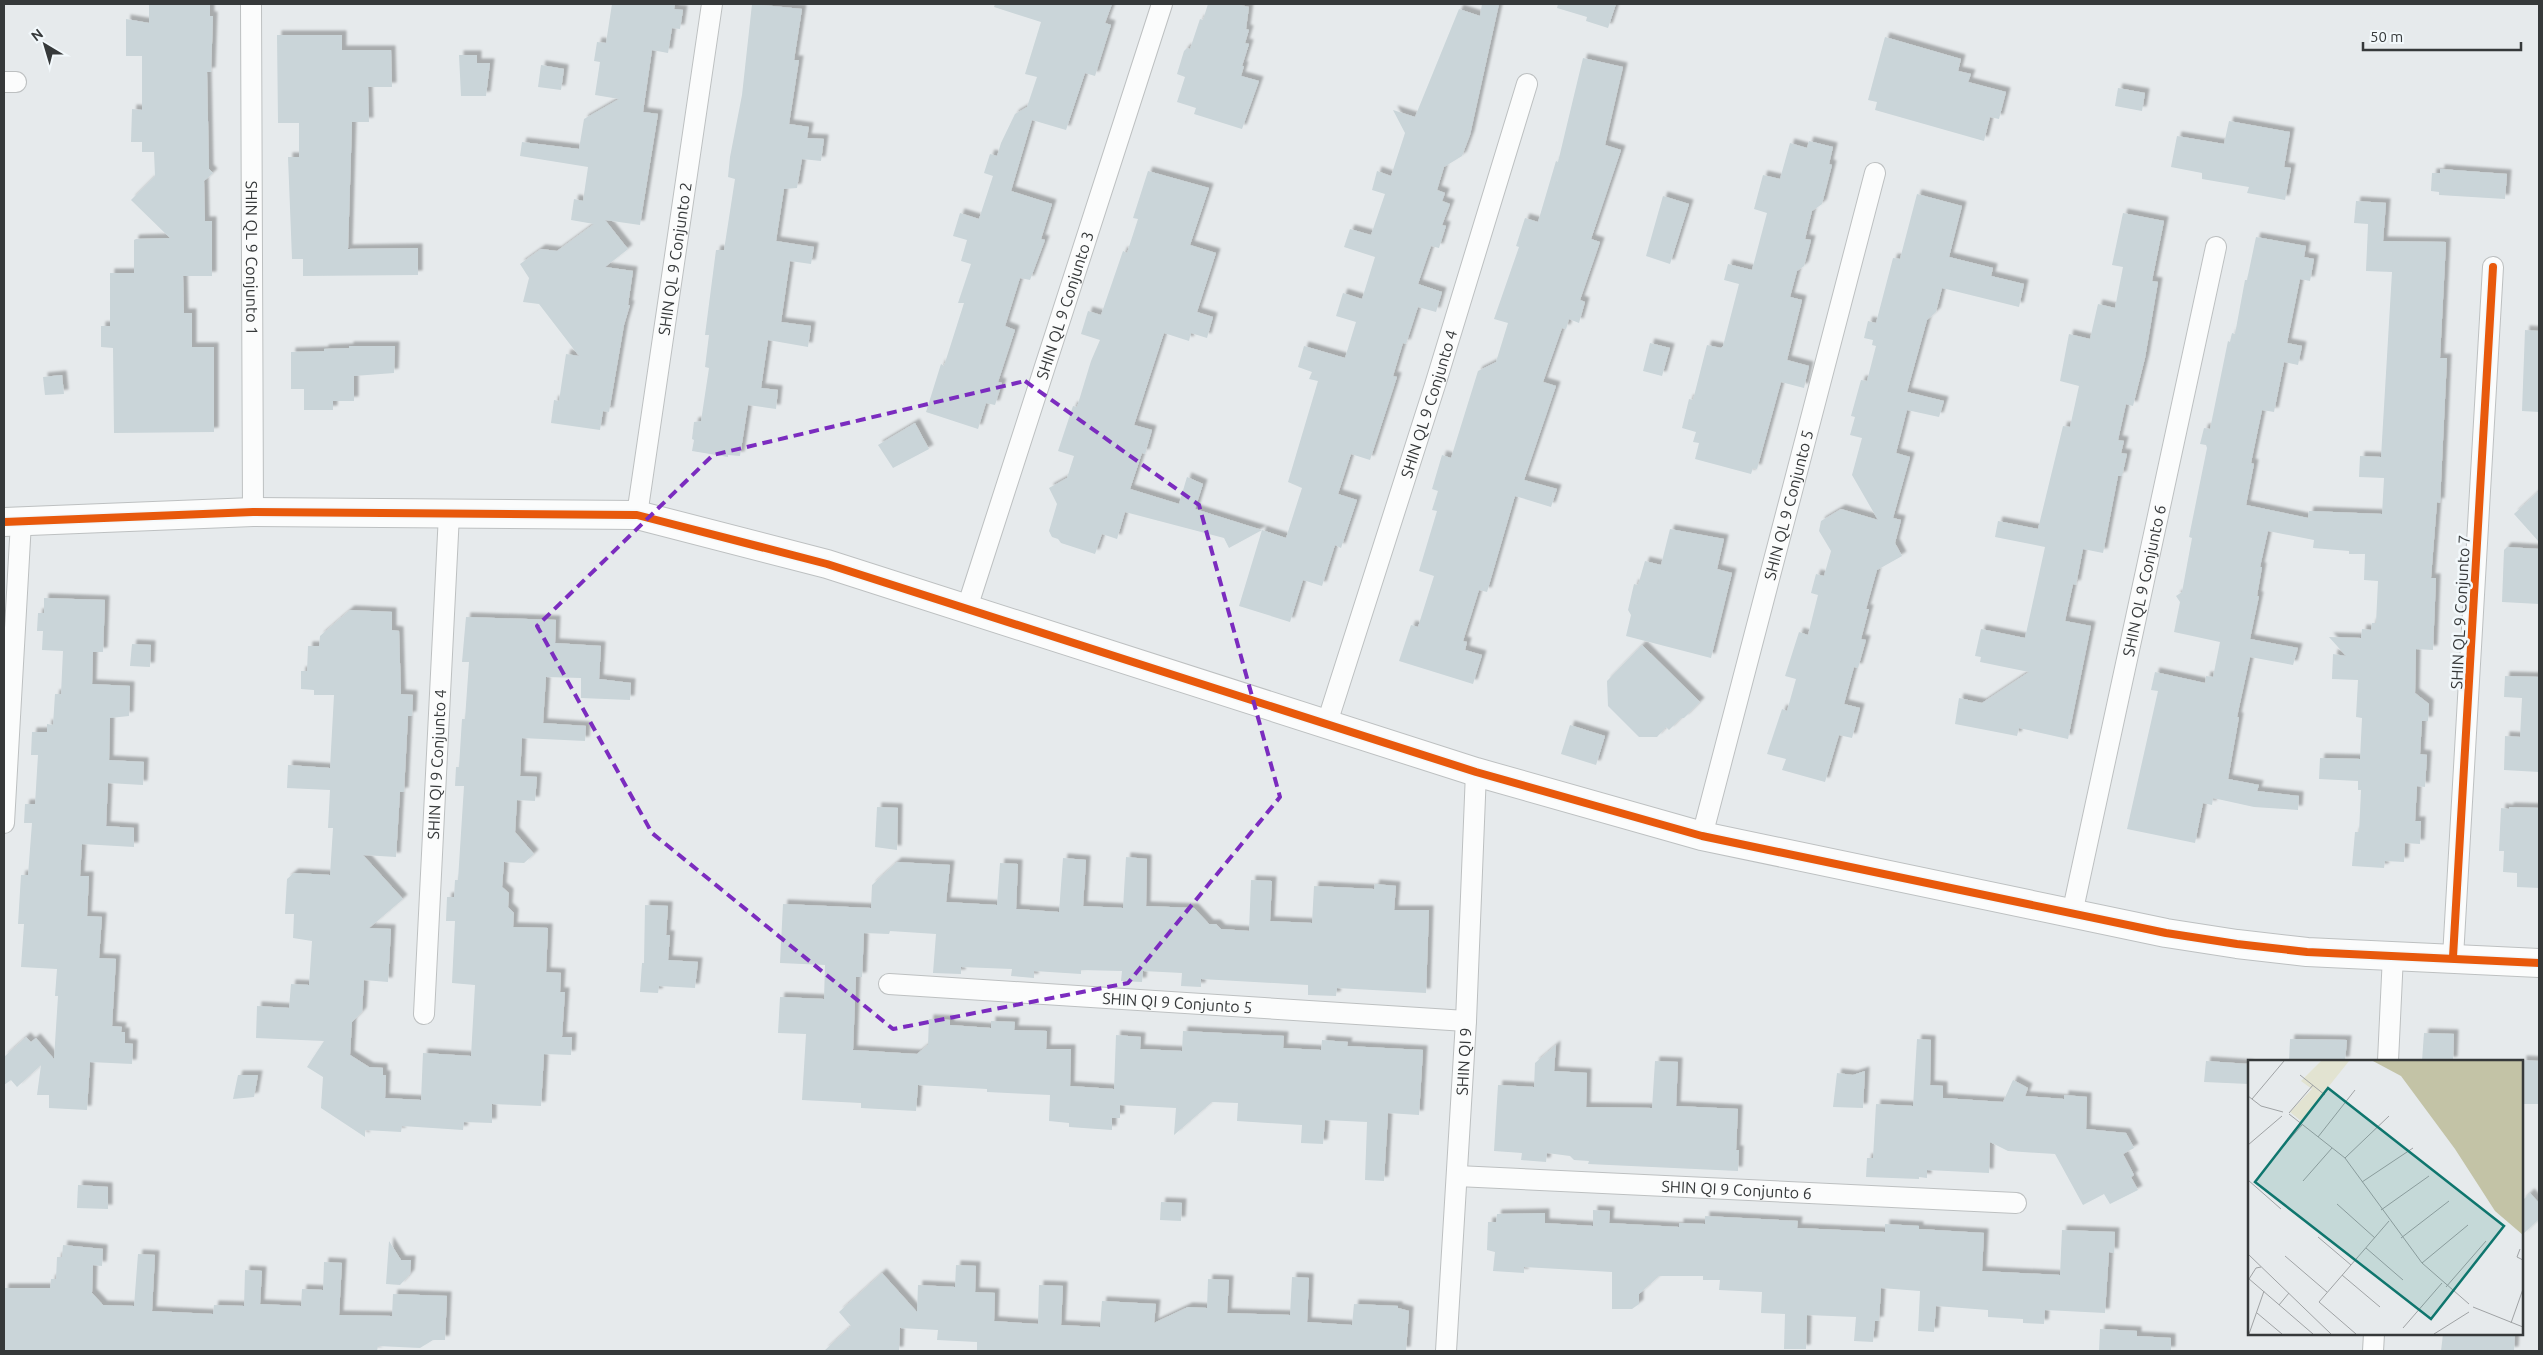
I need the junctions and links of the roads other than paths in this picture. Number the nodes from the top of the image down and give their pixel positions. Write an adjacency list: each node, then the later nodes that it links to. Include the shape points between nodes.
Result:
1 (251, 4): 8 (street, SHIN QL 9 Conjunto 1)
2 (712, 4): 10 (street, SHIN QL 9 Conjunto 2)
3 (1162, 4): 12 (street, SHIN QL 9 Conjunto 3)
4 (1527, 84): 13 (street, SHIN QL 9 Conjunto 4)
5 (1876, 173): 16 (street, SHIN QL 9 Conjunto 5)
6 (2216, 247): 17 (street, SHIN QL 9 Conjunto 6)
7 (2493, 267): 19 (street, SHIN QL 9 Conjunto 7)
8 (253, 512): 9 (street); 11 (street)
9 (449, 514): 10 (street); 22 (street, SHIN QI 9 Conjunto 4)
10 (637, 515): 12 (street, via 827,564)
11 (12, 522): 15 (street)
12 (967, 608): 13 (street)
13 (1327, 723): 14 (street)
14 (1476, 772): 16 (street); 23 (street, SHIN QI 9)
15 (4, 823)
16 (1702, 836): 17 (street)
17 (2072, 914): 18 (street, via 2237,944 2307,952)
18 (2393, 955): 19 (street); 24 (street)
19 (2453, 958): 20 (street)
20 (2539, 963)
21 (889, 984): 23 (street, SHIN QI 9 Conjunto 5)
22 (424, 1014)
23 (1466, 1021): 25 (street, SHIN QI 9)
24 (2388, 1060)
25 (1457, 1176): 26 (street, SHIN QI 9 Conjunto 6); 28 (street, SHIN QI 9)
26 (2016, 1203)
27 (2374, 1335): 29 (street)
28 (1446, 1351)
29 (2373, 1351)

